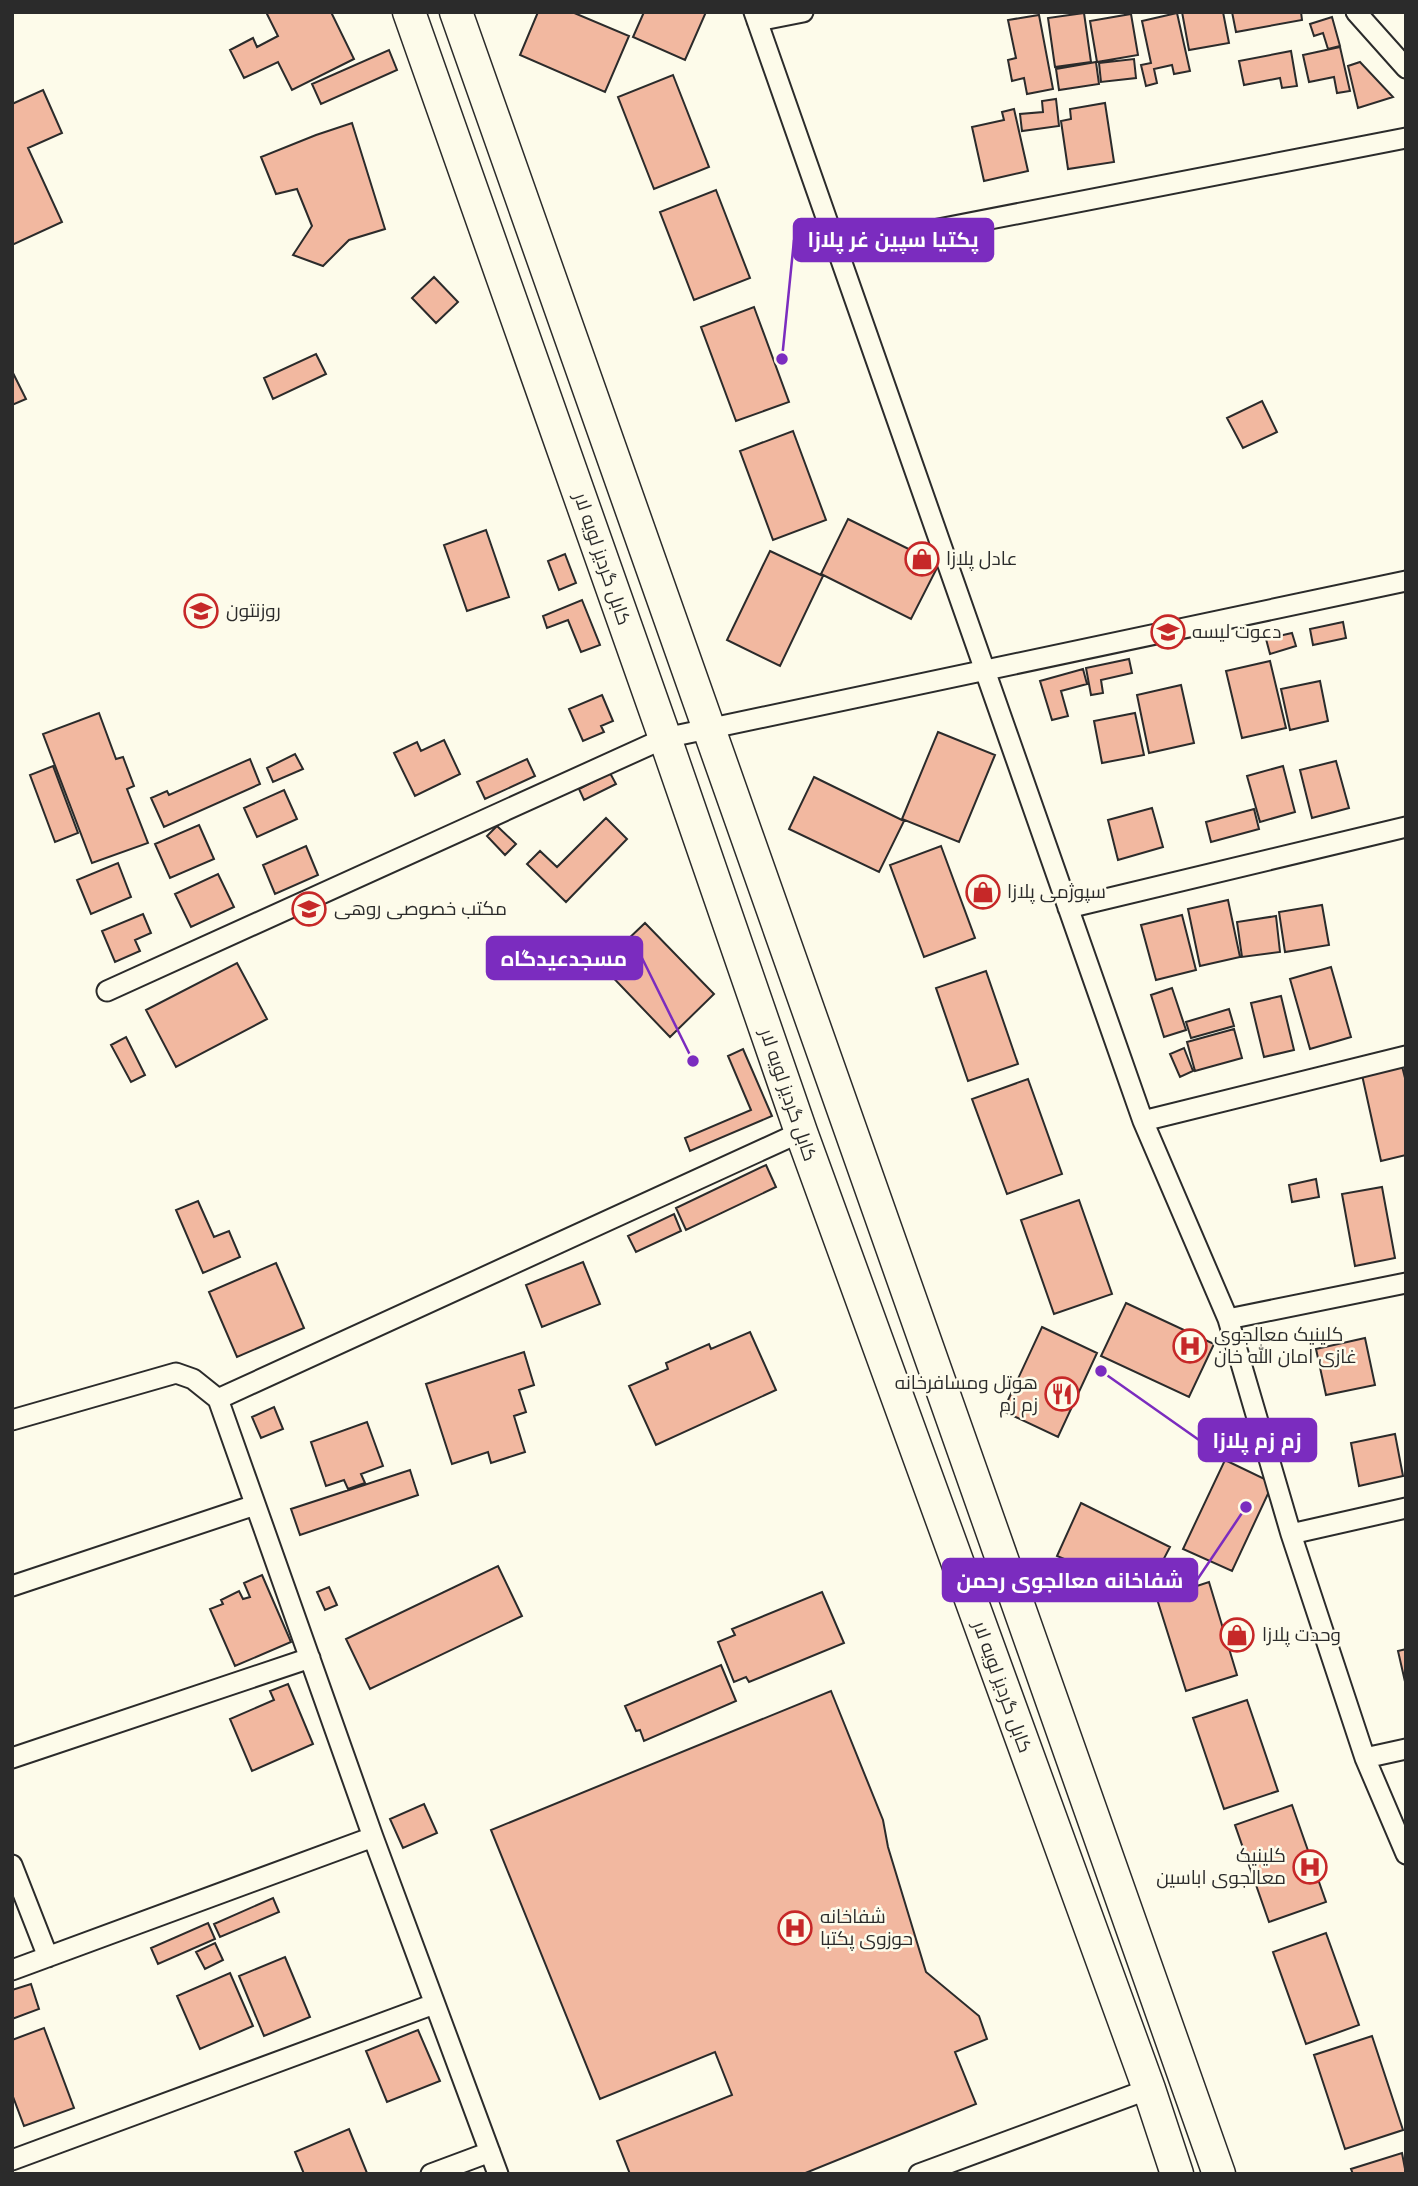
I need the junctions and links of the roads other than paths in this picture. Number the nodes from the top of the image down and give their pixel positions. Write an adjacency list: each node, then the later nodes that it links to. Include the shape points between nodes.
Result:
1 (409, 12): 12 (highway, کابل گردیز لویه لار)
2 (457, 12): 11 (highway)
3 (803, 12): 5 (street)
4 (1356, 12): 6 (street)
5 (756, 17): 8 (street)
6 (1406, 68)
7 (1406, 138): 8 (street)
8 (836, 249): 10 (street)
9 (1406, 580): 10 (street)
10 (985, 670): 11 (street); 14 (street)
11 (708, 729): 12 (street); 44 (highway)
12 (665, 738): 15 (street); 18 (highway, کابل گردیز لویه لار)
13 (1406, 827): 14 (street)
14 (1068, 908): 17 (street)
15 (107, 991)
16 (1406, 1056): 17 (street)
17 (1143, 1121): 20 (street)
18 (800, 1132): 21 (street); 37 (highway, کابل گردیز لویه لار)
19 (1406, 1283): 20 (street)
20 (1228, 1319): 25 (street)
21 (218, 1399): 22 (street, via 193,1379 176,1373); 23 (street)
22 (12, 1420)
23 (255, 1505): 26 (street); 27 (street)
24 (1406, 1508): 25 (street)
25 (1291, 1534): 30 (street)
26 (12, 1586)
27 (310, 1658): 29 (street); 31 (street)
28 (1406, 1749): 30 (street)
29 (12, 1758)
30 (1365, 1758): 32 (street)
31 (373, 1837): 34 (street); 36 (street)
32 (1406, 1854)
33 (12, 1865): 34 (street)
34 (48, 1957): 35 (street)
35 (12, 1969)
36 (434, 2004): 38 (street); 39 (street)
37 (1149, 2089): 42 (street); 43 (highway, کابل گردیز لویه لار)
38 (490, 2152): 40 (street); 41 (street)
39 (12, 2160)
40 (431, 2174)
41 (498, 2174)
42 (919, 2174)
43 (1177, 2174)
44 (1219, 2174)

